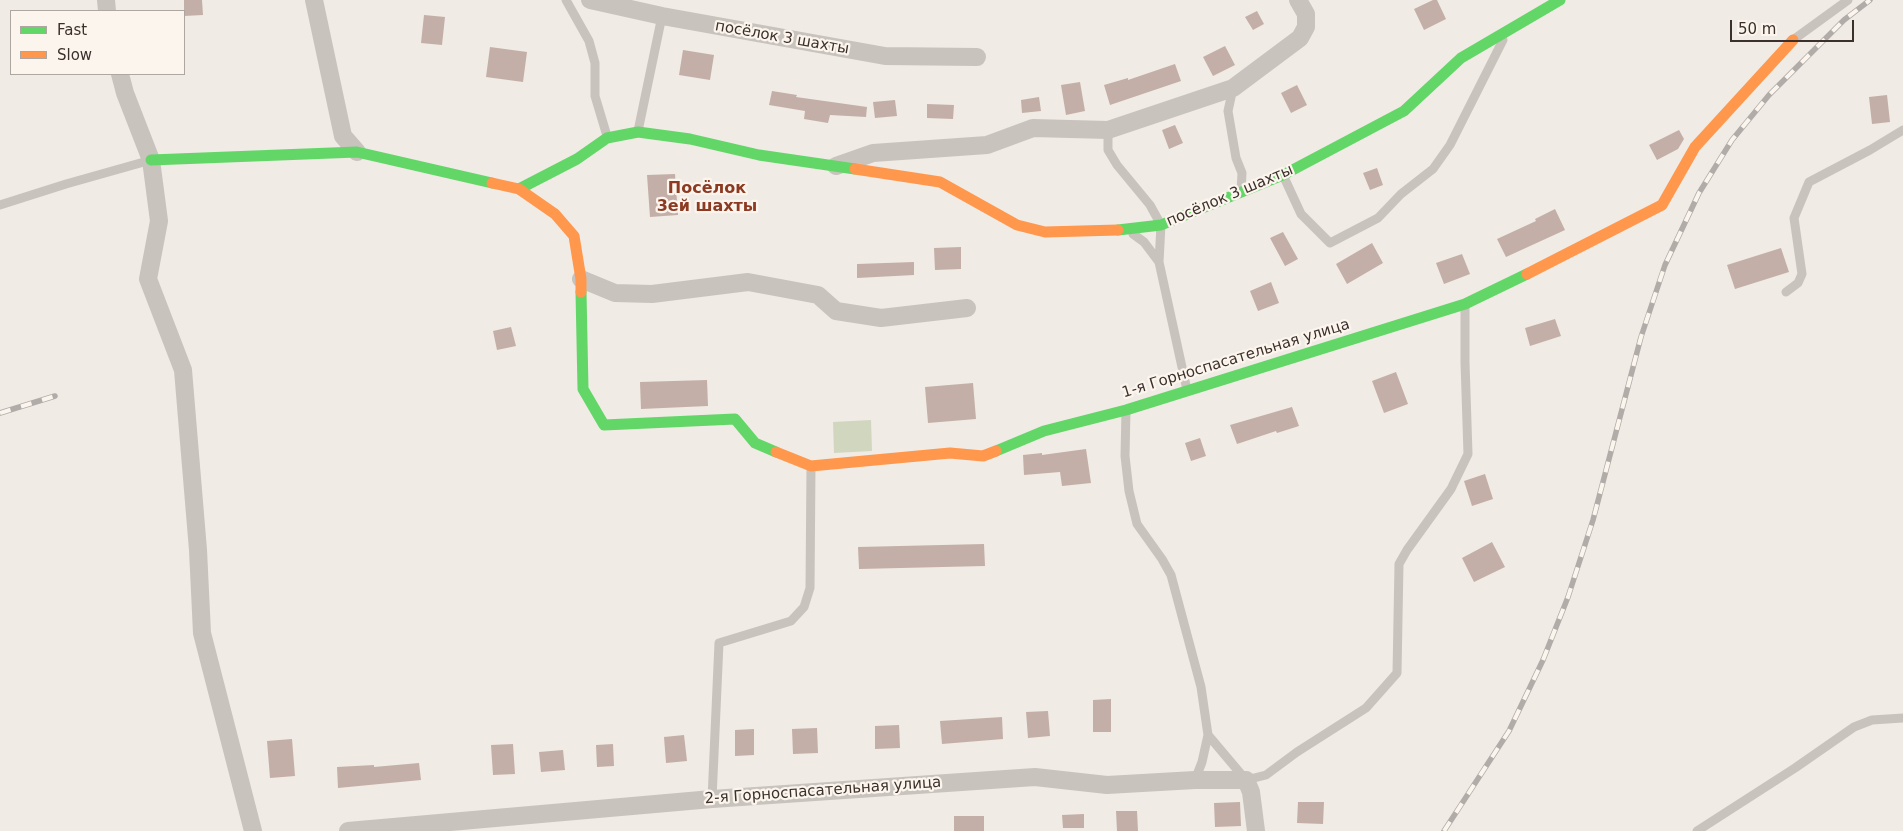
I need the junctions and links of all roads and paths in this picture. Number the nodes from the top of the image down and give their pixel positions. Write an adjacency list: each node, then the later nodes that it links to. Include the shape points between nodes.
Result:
1 (314, 0): 17 (street, via 343,136)
2 (566, 0): 16 (lane, via 589,41 595,63 595,96)
3 (590, 0): 7 (street, посёлок 3 шахты)
4 (1298, 0): 12 (street, посёлок 3 шахты, via 1306,14 1306,27 1300,38)
5 (1560, 0): 8 (street, посёлок 3 шахты)
6 (1848, 0): 9 (lane)
7 (662, 16): 10 (street, посёлок 3 шахты, via 885,56); 15 (lane)
8 (1508, 30): 20 (street, посёлок 3 шахты, via 1461,58 1404,112); 20 (lane, via 1450,145 1433,170 1401,194 1378,218 1330,243 1301,214)
9 (1793, 40): 29 (street, 1-я Горноспасательная улица, via 1695,147 1662,205)
10 (977, 57)
11 (120, 75): 18 (street)
12 (1233, 88): 13 (street, посёлок 3 шахты); 22 (lane, via 1228,112 1242,173)
13 (1108, 130): 19 (street, посёлок 3 шахты, via 1033,128 986,145 873,153); 24 (lane, via 1108,150 1150,205)
14 (1903, 130): 28 (lane, via 1809,182 1794,218 1802,274 1798,283)
15 (638, 132): 16 (street, посёлок 3 шахты); 19 (street, посёлок 3 шахты)
16 (607, 138): 21 (street, посёлок 3 шахты, via 577,159)
17 (357, 152): 18 (street); 21 (street)
18 (152, 160): 23 (lane); 39 (street, via 159,220 148,279 183,370 202,633)
19 (834, 167): 25 (street, посёлок 3 шахты, via 940,182 1017,225 1045,232)
20 (1283, 175): 22 (street, посёлок 3 шахты)
21 (519, 189): 27 (street, via 554,214 574,236)
22 (1240, 192): 24 (street, посёлок 3 шахты)
23 (0, 206)
24 (1161, 225): 25 (street, посёлок 3 шахты); 26 (lane)
25 (1127, 230): 26 (lane, via 1144,242)
26 (1159, 262): 31 (lane)
27 (581, 279): 30 (street, via 615,293 652,294 748,282 818,295 836,311 881,318); 33 (street, 1-я Горноспасательная улица, via 583,390 604,425 735,419 755,443)
28 (1786, 292)
29 (1465, 304): 31 (street, 1-я Горноспасательная улица); 37 (lane, via 1468,454 1451,489 1399,564 1397,673 1366,708 1266,775)
30 (966, 308)
31 (1188, 390): 32 (street, 1-я Горноспасательная улица)
32 (1126, 410): 33 (street, 1-я Горноспасательная улица, via 1044,431 983,456 950,453); 35 (lane, via 1125,456 1137,524 1171,575 1201,687)
33 (810, 466): 38 (lane, via 810,588 804,607 791,621 719,643)
34 (1903, 718): 42 (lane, via 1872,720 1854,727)
35 (1208, 735): 36 (lane); 37 (lane)
36 (1195, 780): 37 (street, 2-я Горноспасательная улица); 38 (street, 2-я Горноспасательная улица, via 1107,785 1035,776)
37 (1246, 780): 41 (street, via 1251,792)
38 (712, 799): 40 (street, 2-я Горноспасательная улица)
39 (253, 831)
40 (348, 831)
41 (1256, 831)
42 (1697, 831)

